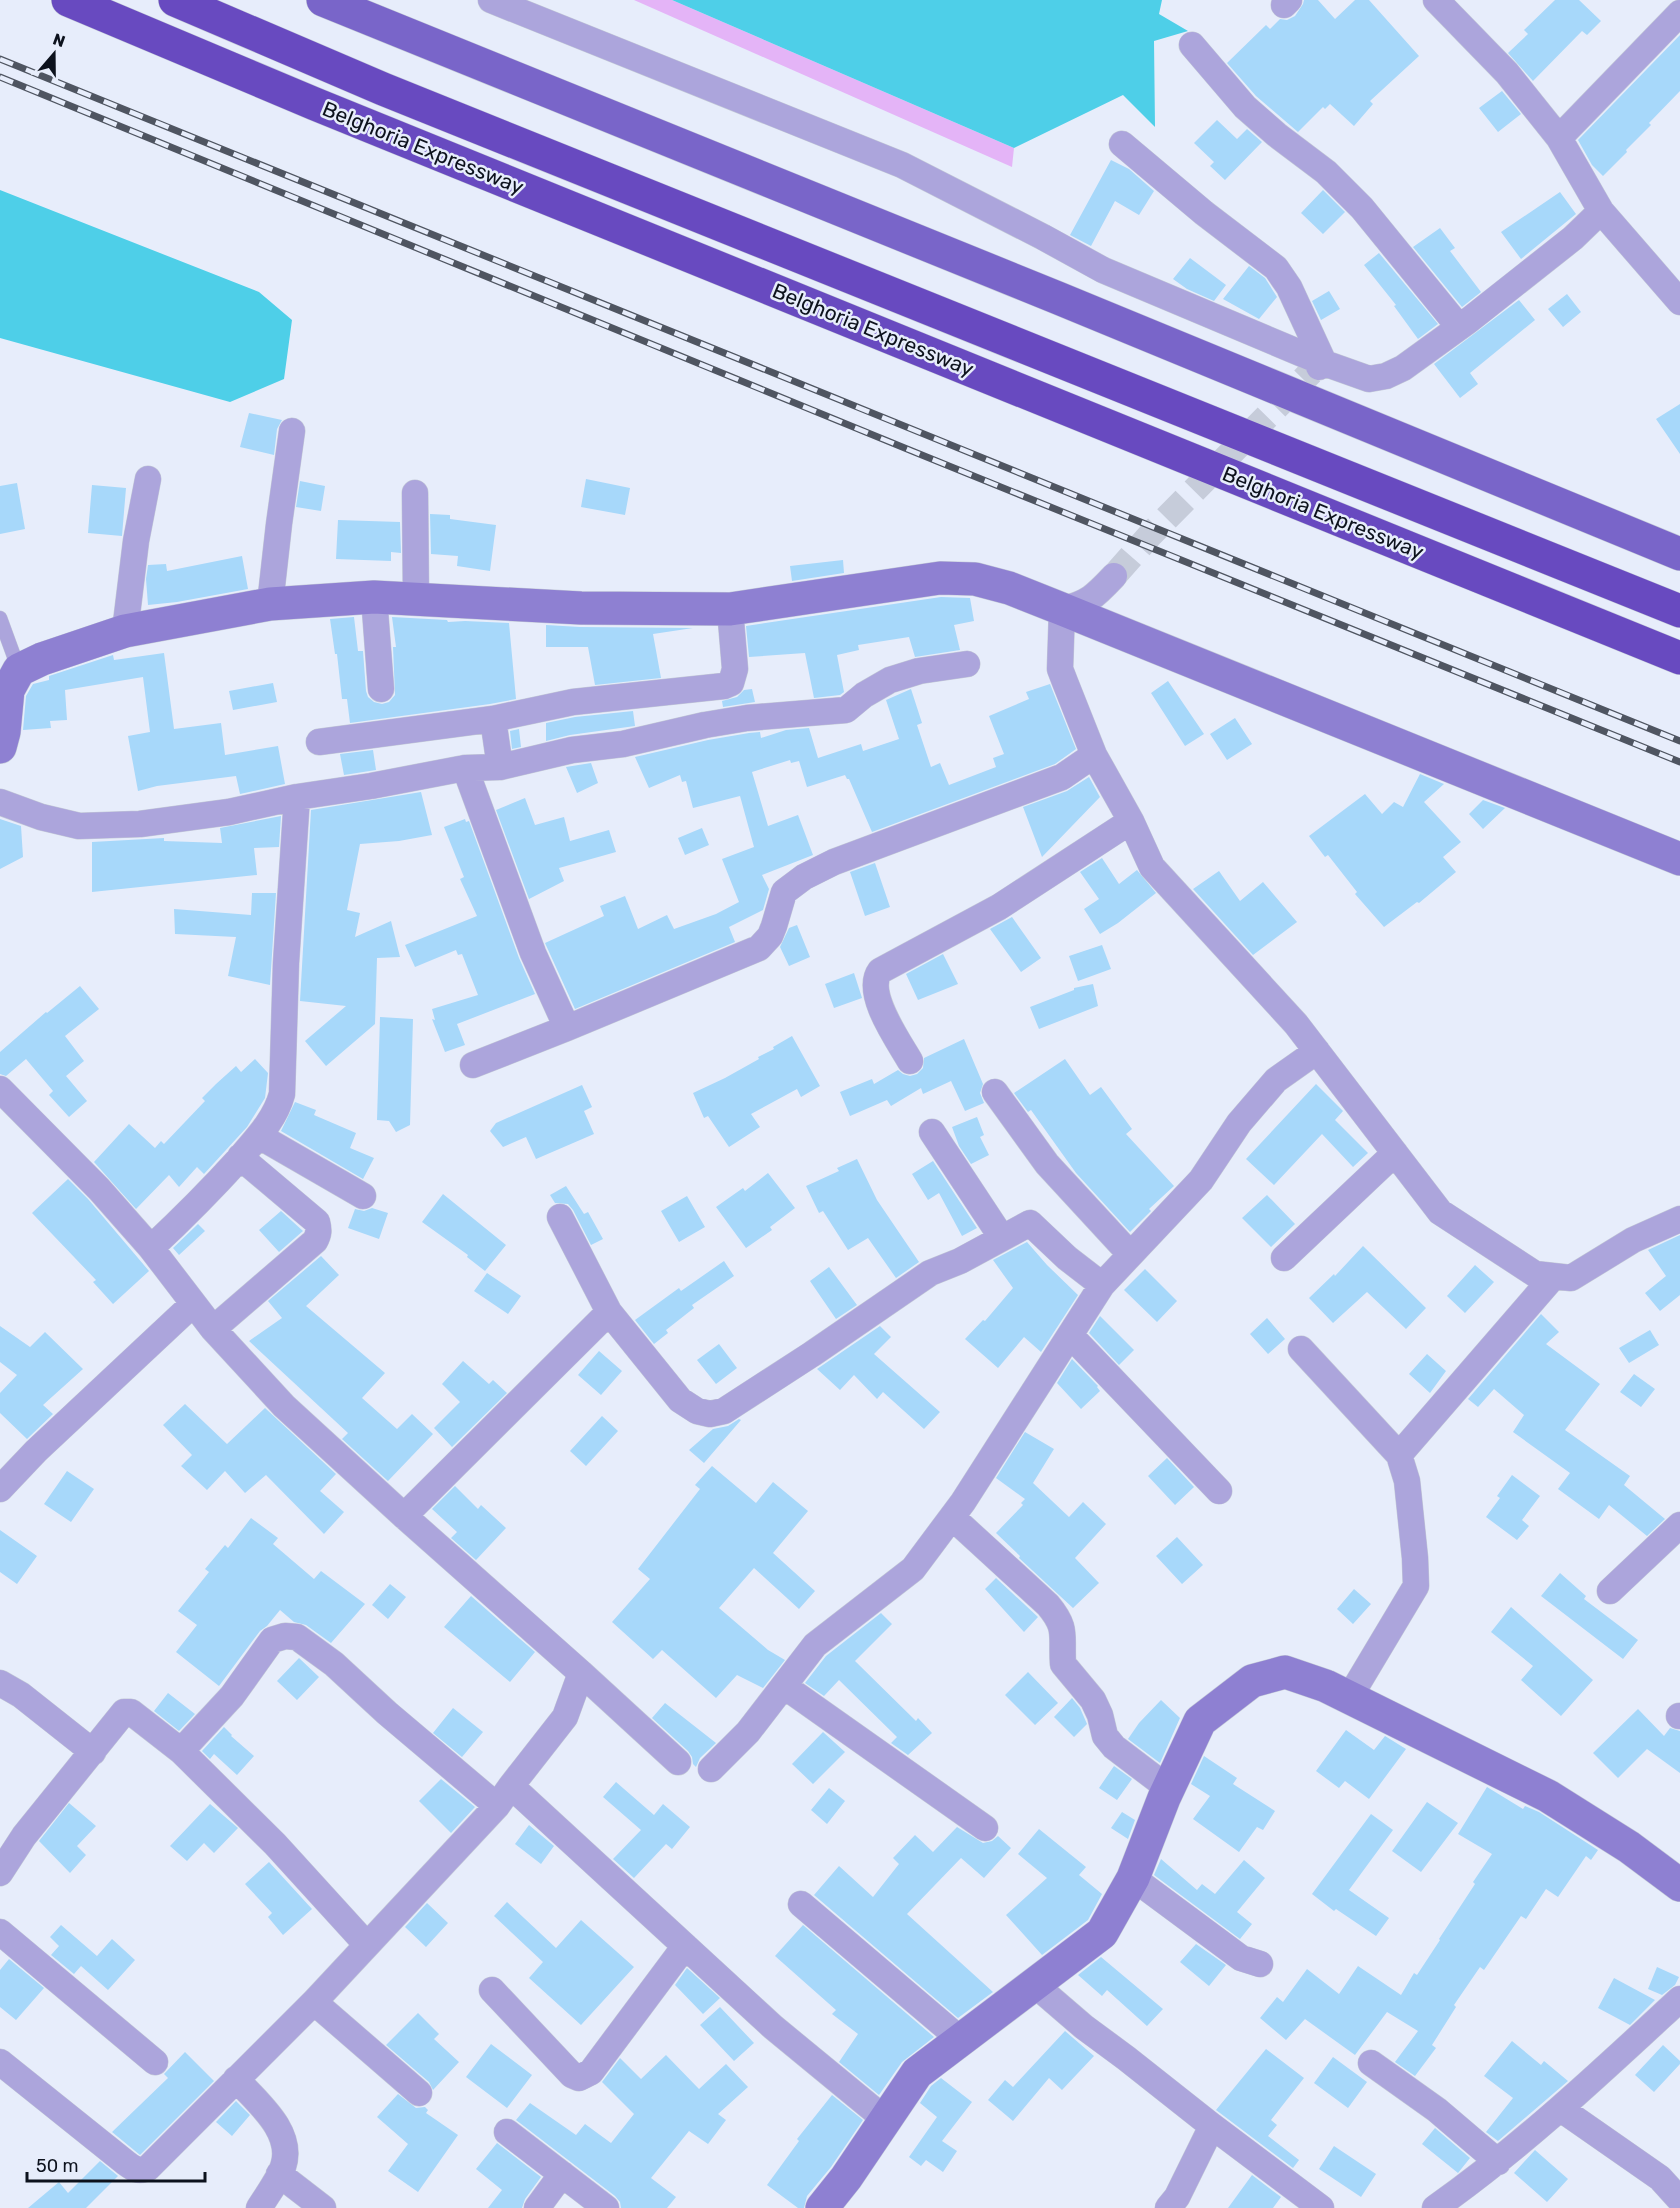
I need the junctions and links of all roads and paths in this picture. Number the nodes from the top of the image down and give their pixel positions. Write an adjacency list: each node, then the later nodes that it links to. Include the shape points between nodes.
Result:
1 (68, 0): 27 (highway, Belghoria Expressway)
2 (175, 0): 24 (highway, Belghoria Expressway, via 382,89)
3 (323, 0): 17 (main road)
4 (491, 0): 13 (street, via 902,165 1103,270)
5 (1436, 0): 8 (street, via 1507,73)
6 (1680, 13): 8 (street)
7 (1192, 45): 12 (street, via 1245,107 1326,172 1362,208)
8 (1559, 138): 10 (street)
9 (1122, 144): 13 (street, via 1276,268 1289,287)
10 (1601, 212): 11 (street); 12 (street, via 1574,238)
11 (1680, 302)
12 (1459, 327): 13 (street, via 1386,376 1369,379)
13 (1318, 368)
14 (292, 431): 21 (street)
15 (148, 478): 26 (street)
16 (415, 493): 20 (street)
17 (1680, 554)
18 (1114, 576): 23 (street, via 1093,598)
19 (374, 597): 20 (street); 21 (street); 30 (street)
20 (416, 598): 22 (street, via 581,608)
21 (270, 604): 26 (street)
22 (730, 609): 23 (street, via 940,578 975,579); 31 (street, via 735,669 731,683 573,702)
23 (1062, 609): 34 (street, via 1060,669); 40 (street)
24 (1680, 611)
25 (0, 618): 29 (lane)
26 (125, 631): 29 (street)
27 (1680, 658)
28 (967, 664): 35 (street, via 890,680 846,710 716,723)
29 (19, 670): 33 (street, via 8,690)
30 (381, 688)
31 (493, 719): 32 (street); 35 (street)
32 (319, 742)
33 (0, 747)
34 (1094, 755): 39 (street); 41 (street, via 1062,777 834,862 804,877 784,892 770,936 759,948)
35 (500, 767): 36 (street)
36 (465, 768): 37 (street); 41 (street, via 533,953)
37 (297, 797): 38 (street, via 229,812 140,824 79,826); 48 (street, via 282,1094)
38 (0, 802)
39 (1131, 821): 42 (street, via 1152,867); 43 (street, via 999,907 880,971 876,977 877,994)
40 (1680, 859)
41 (567, 1028): 44 (street)
42 (1317, 1051): 49 (street); 56 (street, via 1276,1080 1239,1123 1201,1180)
43 (910, 1061)
44 (472, 1065)
45 (995, 1092): 56 (street, via 1047,1164)
46 (4, 1102): 55 (street, via 99,1189)
47 (932, 1132): 54 (street)
48 (259, 1136): 50 (street); 51 (street)
49 (1395, 1153): 57 (street); 58 (street, via 1440,1212 1535,1274)
50 (240, 1156): 55 (street, via 204,1198); 62 (street, via 317,1222 318,1236)
51 (363, 1196)
52 (560, 1217): 61 (street)
53 (1680, 1219): 58 (street, via 1633,1240 1571,1278)
54 (1002, 1238): 59 (street, via 1030,1223); 61 (street, via 930,1273 812,1354 723,1411 710,1414 680,1400)
55 (152, 1248): 60 (street)
56 (1130, 1254): 59 (street)
57 (1284, 1258)
58 (1554, 1276): 65 (street)
59 (1102, 1285): 63 (street)
60 (193, 1304): 62 (street); 66 (street)
61 (609, 1312): 68 (street)
62 (213, 1329): 68 (street, via 284,1406)
63 (1070, 1335): 67 (street); 69 (street)
64 (1301, 1349): 65 (street)
65 (1399, 1455): 75 (street, via 1407,1481 1416,1586)
66 (0, 1489)
67 (1219, 1491)
68 (404, 1516): 72 (street)
69 (952, 1517): 74 (street, via 913,1569 815,1645); 80 (street, via 1058,1617 1063,1628 1063,1664 1098,1709 1105,1736)
70 (1680, 1525): 71 (street)
71 (1610, 1591)
72 (581, 1674): 78 (street); 81 (street, via 565,1717)
73 (0, 1683): 77 (street)
74 (784, 1686): 79 (street, via 748,1732); 82 (street)
75 (1349, 1698): 80 (street, via 1285,1672 1252,1681 1200,1721); 85 (street, via 1548,1796)
76 (181, 1751): 77 (street, via 139,1716 124,1712); 81 (street, via 232,1696 272,1640 297,1637 334,1664 387,1713); 88 (street, via 275,1844)
77 (93, 1752): 83 (street, via 24,1836)
78 (678, 1762)
79 (711, 1769)
80 (1168, 1788): 84 (street)
81 (504, 1796): 88 (street); 89 (street, via 578,1846)
82 (985, 1828)
83 (0, 1873)
84 (1133, 1878): 90 (street, via 1241,1958); 91 (street, via 1102,1933)
85 (1680, 1885)
86 (801, 1904): 95 (street)
87 (0, 1932): 97 (street)
88 (368, 1945): 94 (street)
89 (685, 1946): 92 (street, via 591,2072 579,2078); 102 (street, via 773,2027)
90 (1260, 1964)
91 (1034, 1984): 95 (street); 103 (street)
92 (492, 1990)
93 (1680, 1999): 101 (street)
94 (314, 2002): 99 (street); 100 (street)
95 (961, 2040): 102 (street, via 917,2073)
96 (0, 2062): 99 (street, via 141,2171 170,2148)
97 (155, 2062)
98 (1371, 2063): 105 (street, via 1437,2110)
99 (237, 2079): 106 (street, via 277,2126 284,2144 284,2165)
100 (419, 2093)
101 (1561, 2109): 105 (street); 108 (street, via 1660,2178)
102 (886, 2120): 113 (street)
103 (1212, 2126): 114 (street); 115 (street)
104 (507, 2132): 107 (street)
105 (1498, 2162): 116 (street)
106 (279, 2174): 109 (street); 110 (street)
107 (562, 2174): 111 (street); 112 (street)
108 (1680, 2200)
109 (259, 2208)
110 (323, 2208)
111 (537, 2208)
112 (606, 2208)
113 (822, 2208)
114 (1168, 2208)
115 (1321, 2208)
116 (1435, 2208)

